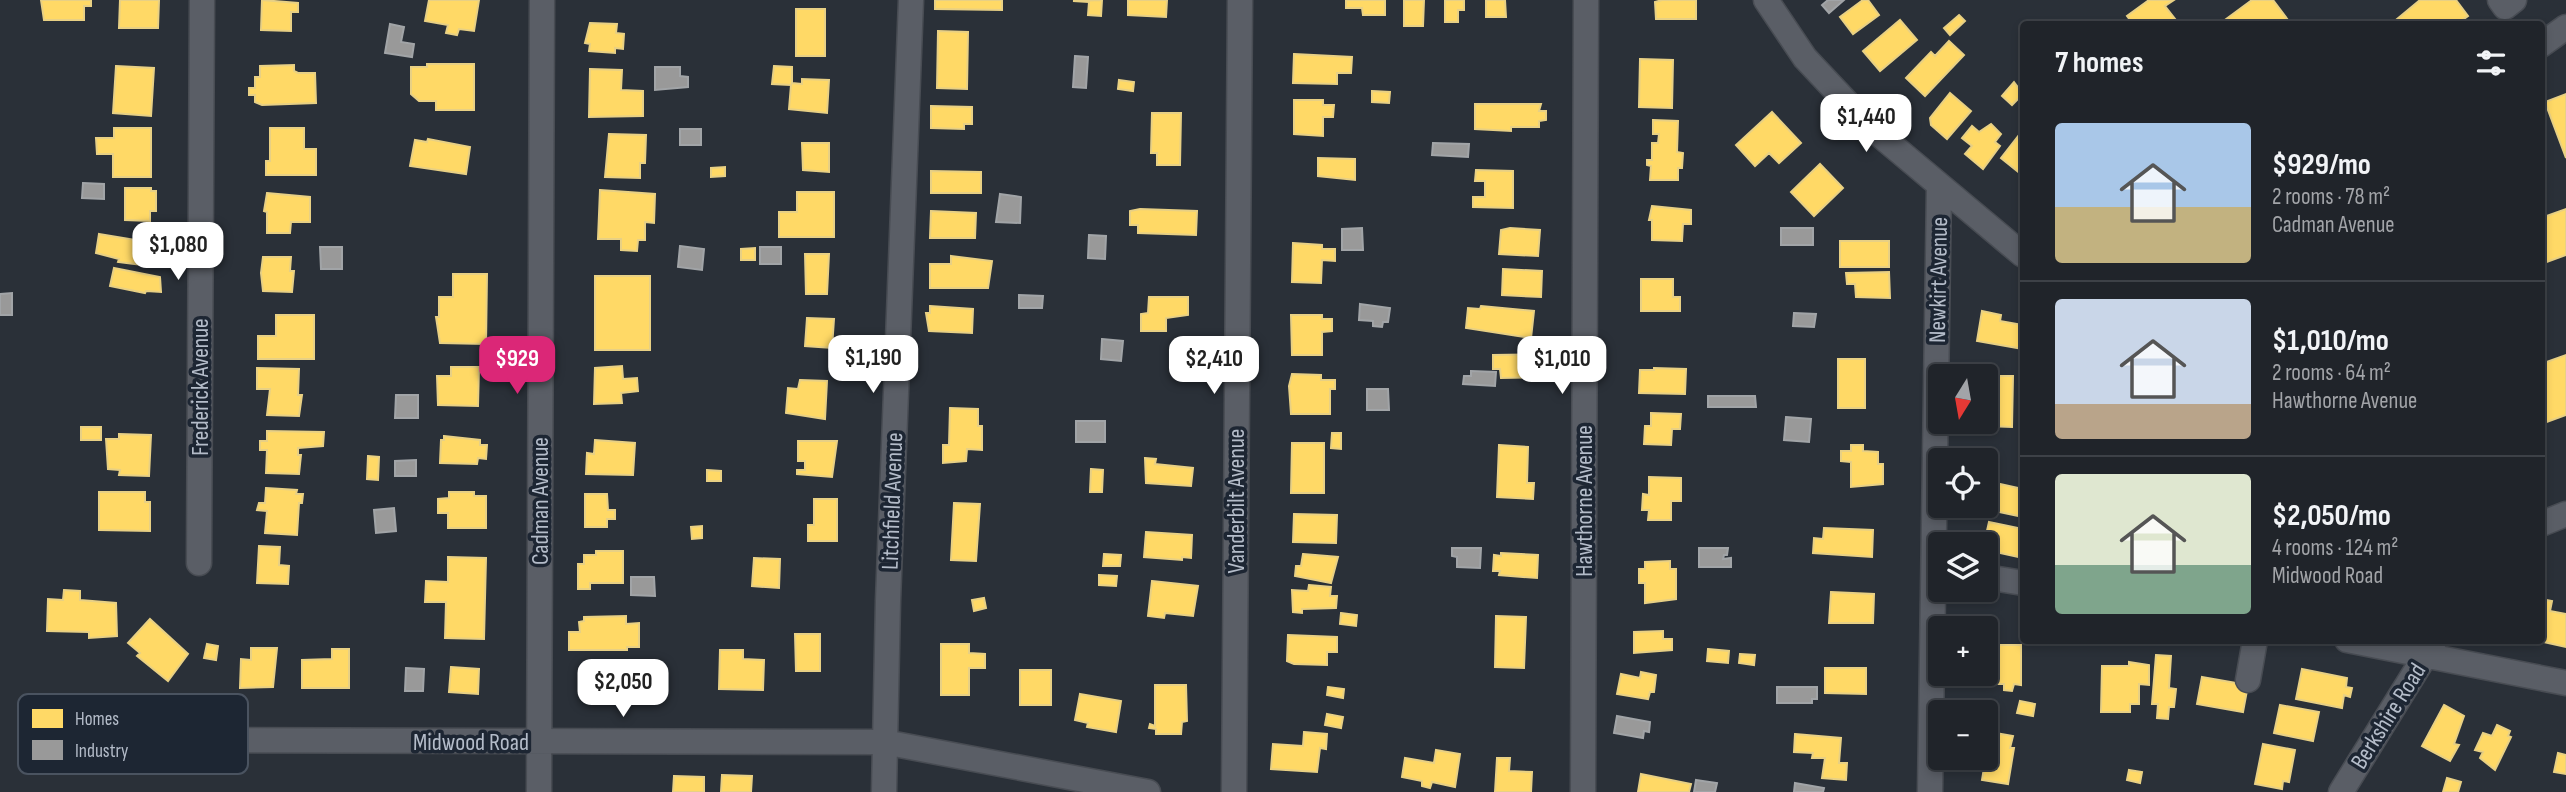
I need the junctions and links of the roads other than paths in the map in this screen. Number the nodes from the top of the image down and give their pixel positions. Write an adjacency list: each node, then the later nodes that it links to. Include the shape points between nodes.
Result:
1 (202, 0): 16 (street, Frederick Avenue)
2 (541, 0): 26 (street, Cadman Avenue)
3 (911, 0): 27 (street, Litchfield Avenue)
4 (1240, 0): 31 (street, Vanderbilt Avenue)
5 (1586, 0): 32 (street, Hawthorne Avenue)
6 (1766, 0): 11 (street, via 1805,58 1869,126)
7 (2500, 0): 8 (street, via 2505,7)
8 (2514, 0)
9 (2566, 27): 10 (street)
10 (2545, 43)
11 (1939, 188): 12 (street); 15 (street, Newkirt Avenue)
12 (2020, 254)
13 (2566, 514): 14 (street)
14 (2545, 522)
15 (1937, 532)
16 (199, 564)
17 (1998, 579): 18 (street)
18 (2020, 583)
19 (1936, 602): 33 (street, Newkirt Avenue)
20 (2254, 644): 23 (street)
21 (2400, 644): 22 (street)
22 (2426, 646): 24 (street); 34 (street, Berkshire Road)
23 (2248, 680)
24 (2566, 683)
25 (248, 740): 26 (street, Midwood Road)
26 (540, 742): 27 (street, Midwood Road); 28 (street, Cadman Avenue)
27 (884, 743): 29 (street, Litchfield Avenue); 30 (street, Midwood Road)
28 (539, 792)
29 (884, 792)
30 (1148, 792)
31 (1234, 792)
32 (1583, 792)
33 (1930, 792)
34 (2341, 792)

